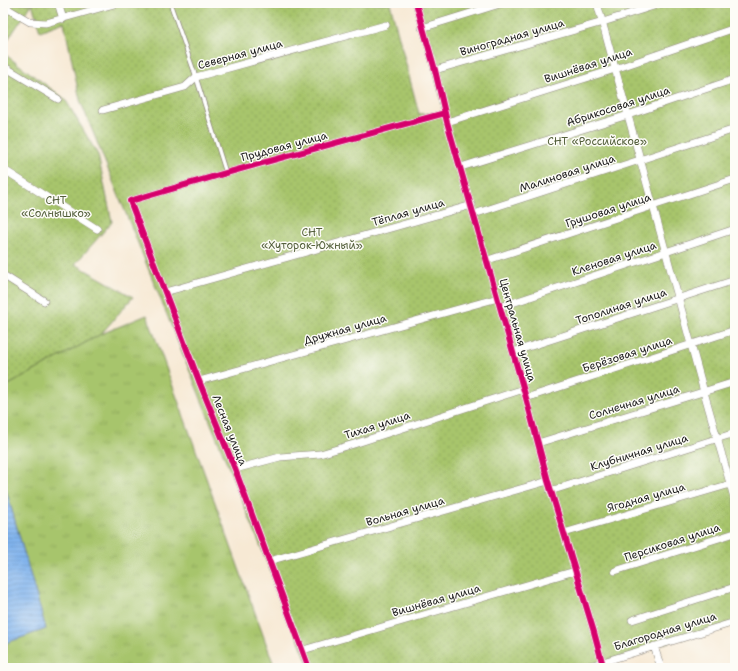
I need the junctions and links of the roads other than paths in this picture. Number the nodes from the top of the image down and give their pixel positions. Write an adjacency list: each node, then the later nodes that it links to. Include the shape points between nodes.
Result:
1 (58, 3): 9 (street)
2 (118, 3): 9 (street)
3 (170, 3): 17 (lane)
4 (416, 3): 12 (street, Центральная улица)
5 (502, 3): 12 (street)
6 (597, 3): 10 (street)
7 (663, 3): 10 (street, Виноградная улица)
8 (4, 10): 9 (street, via 30,22 46,23)
9 (62, 19)
10 (602, 22): 15 (street); 16 (street, Виноградная улица)
11 (386, 25): 17 (street, Северная улица)
12 (422, 28): 16 (street, Центральная улица)
13 (735, 28): 15 (street, Вишнёвая улица)
14 (3, 66): 19 (street)
15 (615, 68): 22 (street); 23 (street, Вишнёвая улица)
16 (435, 70): 21 (street, Центральная улица)
17 (196, 77): 20 (street, Северная улица, via 185,87); 28 (lane)
18 (735, 79): 22 (street, Абрикосовая улица)
19 (58, 99)
20 (103, 110)
21 (445, 113): 23 (street, Центральная улица); 28 (street, Прудовая улица)
22 (628, 115): 25 (street); 26 (street, Абрикосовая улица)
23 (447, 122): 26 (street, Центральная улица)
24 (735, 129): 25 (street, Малиновая улица)
25 (640, 160): 32 (street); 33 (street, Малиновая улица)
26 (461, 167): 31 (street, Центральная улица)
27 (3, 169): 34 (street)
28 (226, 173): 30 (street, Прудовая улица)
29 (735, 180): 32 (street, Грушовая улица)
30 (130, 201): 40 (street, Лесная улица)
31 (472, 205): 33 (street, Центральная улица); 40 (street, Тёплая улица)
32 (653, 207): 36 (street); 37 (street, Грушовая улица)
33 (474, 214): 37 (street, Центральная улица)
34 (97, 229)
35 (735, 229): 36 (street, Кленовая улица)
36 (666, 253): 42 (street); 44 (street, Кленовая улица)
37 (488, 260): 41 (street, Центральная улица)
38 (3, 275): 43 (street)
39 (735, 280): 42 (street, Тополиная улица)
40 (165, 292): 48 (street, Лесная улица)
41 (498, 298): 44 (street, Центральная улица); 48 (street, Дружная улица)
42 (679, 299): 46 (street); 47 (street, Тополиная улица)
43 (44, 301)
44 (500, 307): 47 (street, Центральная улица)
45 (735, 330): 46 (street, Берёзовая улица)
46 (692, 345): 51 (street); 52 (street, Берёзовая улица)
47 (513, 352): 50 (street, Центральная улица)
48 (199, 381): 56 (street, Лесная улица)
49 (735, 382): 51 (street, Солнечная улица)
50 (524, 389): 52 (street, Центральная улица); 56 (street, Тихая улица, via 320,454 280,457)
51 (704, 392): 54 (street); 55 (street, Солнечная улица)
52 (526, 398): 55 (street, Центральная улица)
53 (735, 433): 54 (street, Клубничная улица)
54 (717, 439): 58 (street); 59 (street, Клубничная улица)
55 (538, 443): 57 (street, Центральная улица)
56 (235, 469): 63 (street, Лесная улица)
57 (548, 481): 59 (street, Центральная улица); 63 (street, Вольная улица)
58 (733, 483): 60 (street); 61 (street, Ягодная улица)
59 (550, 491): 61 (street, Центральная улица)
60 (735, 501)
61 (564, 533): 64 (street, Центральная улица)
62 (735, 533): 65 (street, Персиковая улица)
63 (269, 561): 70 (street, Лесная улица)
64 (575, 571): 70 (street, Вишнёвая улица); 71 (street, Центральная улица)
65 (615, 571)
66 (735, 587): 67 (street)
67 (632, 620)
68 (735, 622): 69 (street, Благородная улица)
69 (654, 646): 71 (street, Благородная улица); 74 (street)
70 (302, 650): 72 (street, Лесная улица)
71 (602, 662): 73 (street, Благородная улица)
72 (309, 668)
73 (583, 668)
74 (662, 668)

